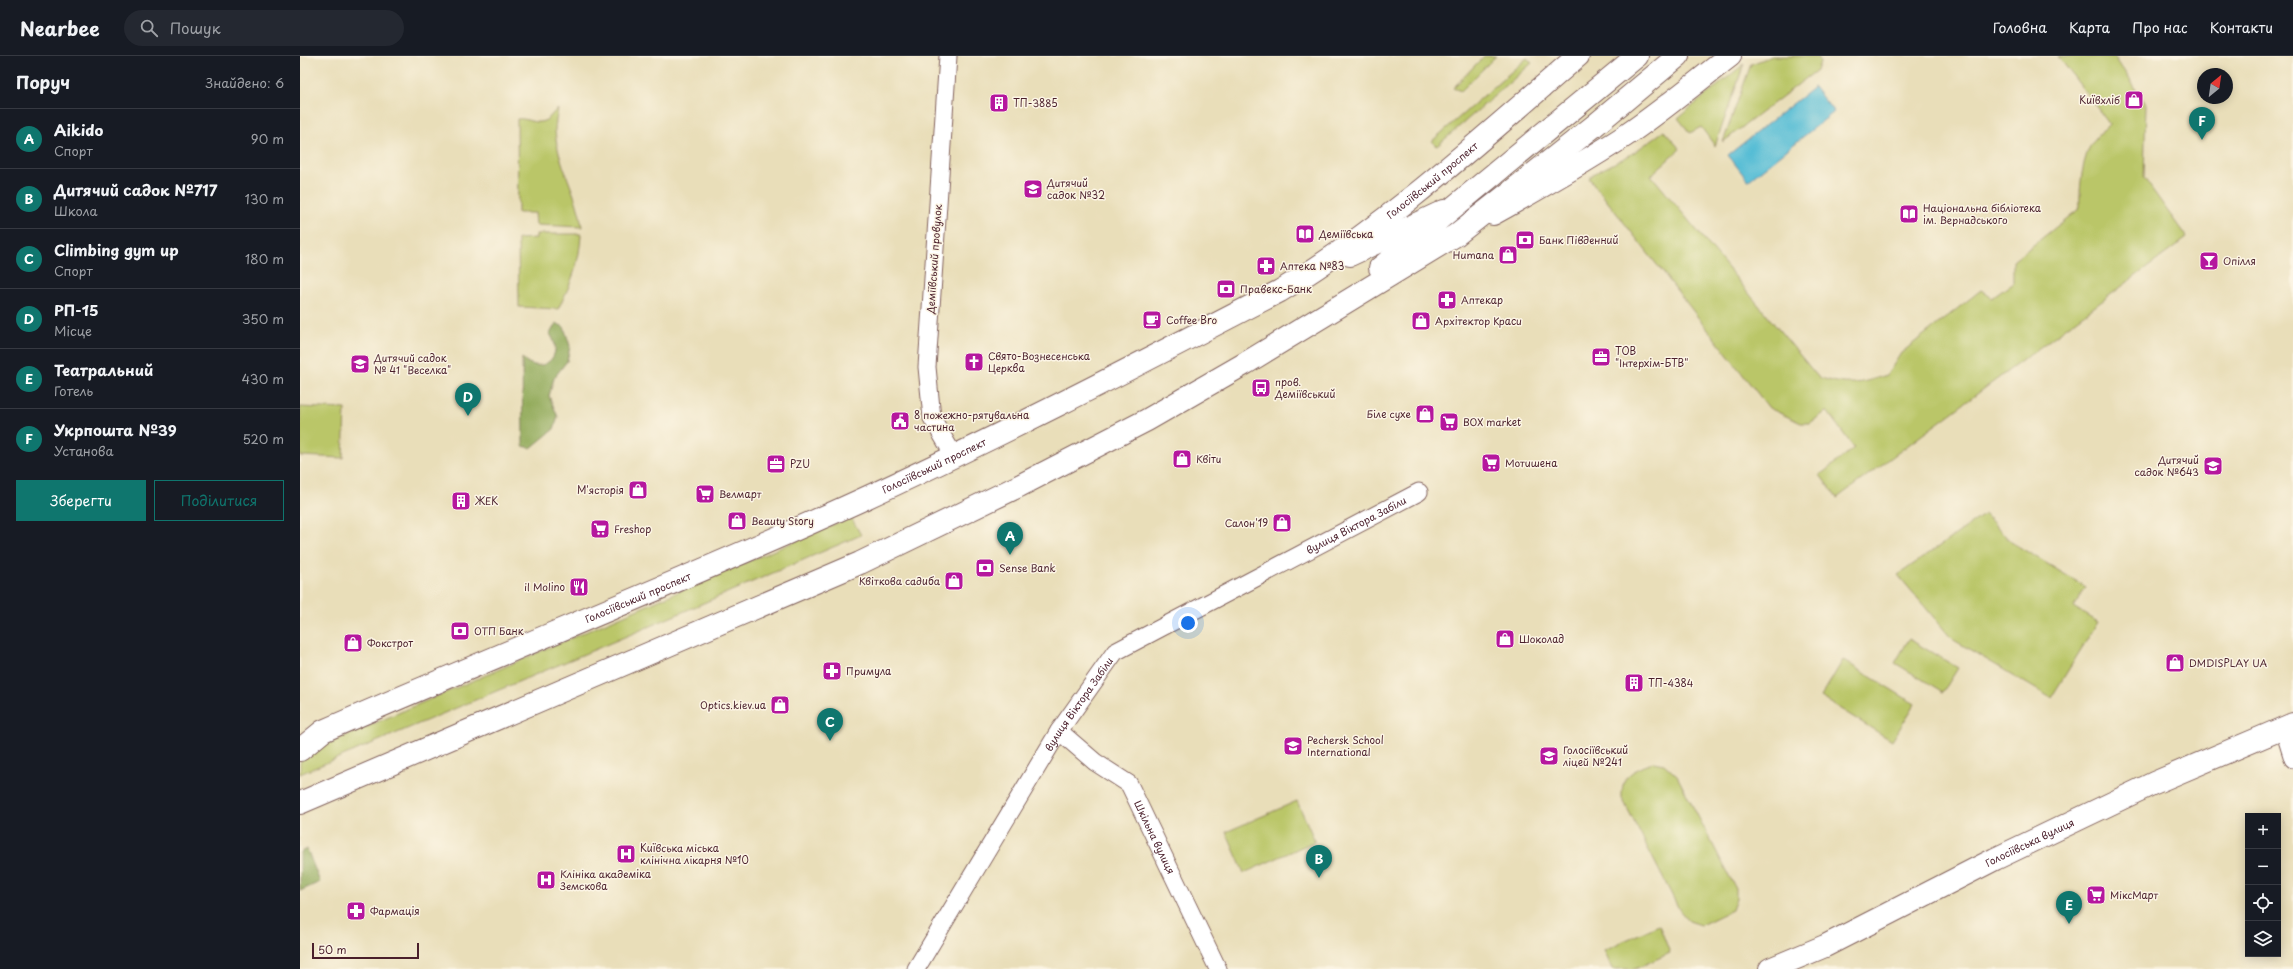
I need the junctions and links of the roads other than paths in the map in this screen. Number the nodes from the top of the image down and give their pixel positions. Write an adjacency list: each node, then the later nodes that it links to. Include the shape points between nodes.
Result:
1 (948, 56): 10 (street, Деміївський провулок, via 927,367 932,418)
2 (1578, 56): 8 (main road, Голосіївський проспект, via 1423,187)
3 (1637, 56): 6 (main road)
4 (1678, 56): 7 (main road)
5 (1730, 56): 7 (main road, via 1626,135 1581,164)
6 (1461, 202): 8 (main road); 9 (main road)
7 (1456, 235): 9 (main road)
8 (1302, 277): 10 (main road, Голосіївський проспект, via 1185,340)
9 (1307, 327): 18 (main road, via 1147,420 860,564)
10 (954, 456): 13 (main road, Голосіївський проспект, via 834,513 683,579)
11 (1419, 492): 14 (street, вулиця Віктора Забіли, via 1115,652)
12 (2288, 726): 17 (street); 21 (main road, Голосіївська вулиця, via 2154,783 1995,859 1825,946)
13 (323, 731): 15 (main road); 16 (main road, Голосіївський проспект)
14 (1059, 731): 19 (street, вулиця Віктора Забіли); 20 (street, Шкільна вулиця, via 1095,762 1129,784)
15 (300, 740)
16 (300, 750)
17 (2293, 759)
18 (300, 803)
19 (916, 969)
20 (1218, 969)
21 (1770, 969)

